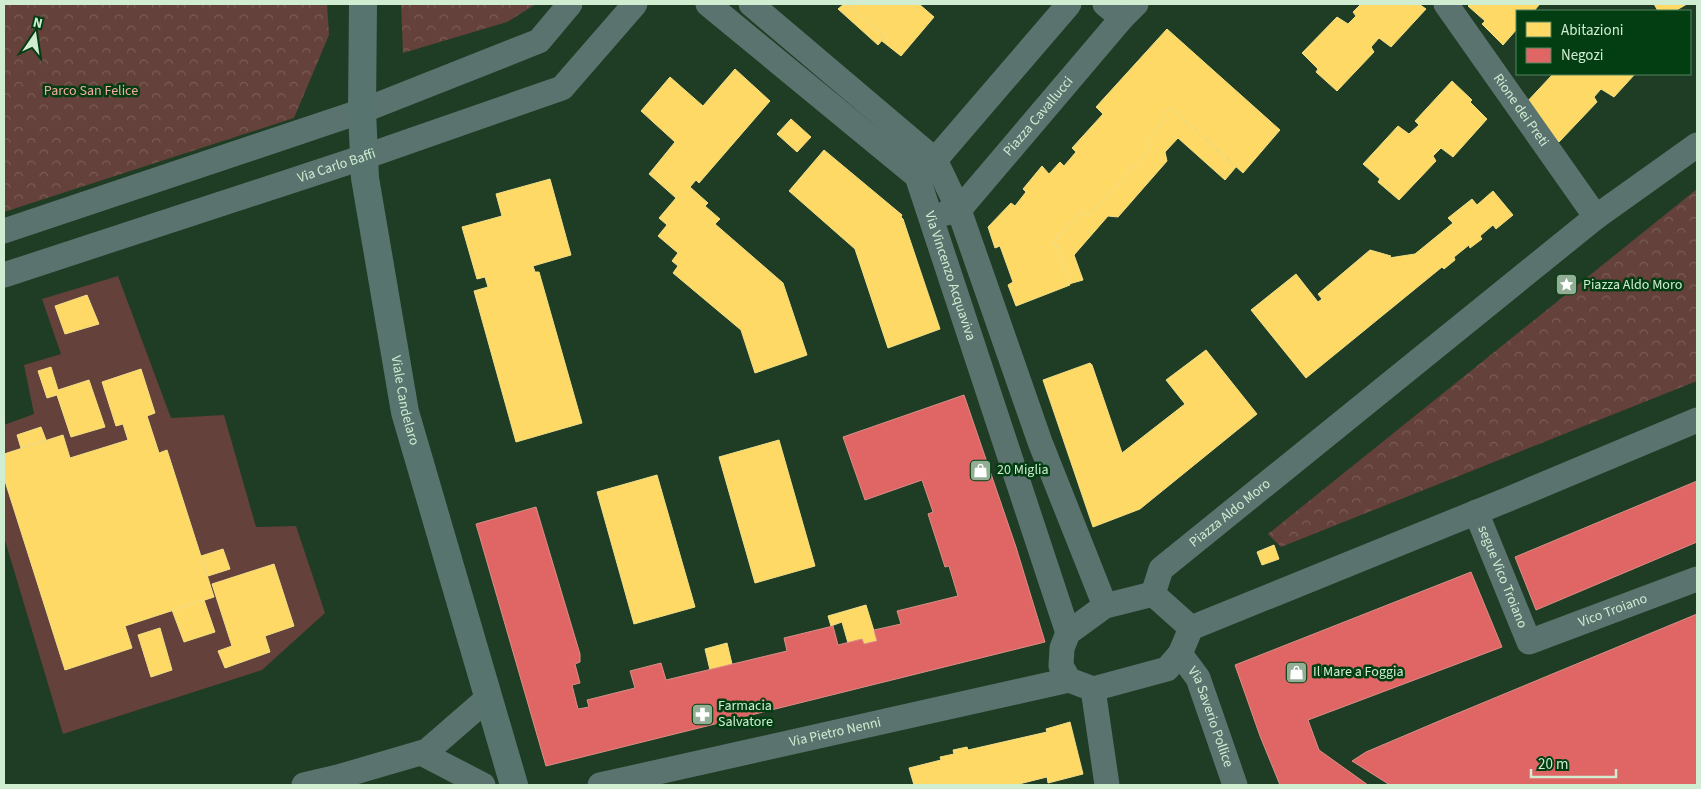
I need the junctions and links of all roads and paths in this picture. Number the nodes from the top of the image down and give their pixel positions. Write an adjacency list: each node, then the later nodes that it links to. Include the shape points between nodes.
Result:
1 (363, 4): 9 (main road, Viale Candelaro)
2 (570, 4): 9 (street, via 538,41)
3 (635, 4): 11 (street, Via Carlo Baffi, via 562,88)
4 (708, 4): 14 (street, Via Vincenzo Acquaviva, via 917,176)
5 (751, 4): 12 (street, Via Vincenzo Acquaviva)
6 (1069, 4): 12 (street)
7 (1446, 4): 15 (street, Rione dei Preti)
8 (1121, 9): 13 (street, Piazza Cavallucci)
9 (362, 111): 11 (main road, Viale Candelaro); 16 (street)
10 (1697, 145): 15 (street, Piazza Aldo Moro)
11 (364, 156): 17 (street, Via Carlo Baffi); 29 (main road, Viale Candelaro, via 405,412)
12 (935, 160): 13 (street, Via Vincenzo Acquaviva)
13 (959, 210): 14 (street); 22 (street, Via Vincenzo Acquaviva, via 1040,442)
14 (931, 217): 24 (street, Via Vincenzo Acquaviva)
15 (1596, 217): 21 (street, Piazza Aldo Moro, via 1160,569)
16 (4, 231)
17 (4, 275)
18 (1697, 420): 19 (street)
19 (1476, 512): 23 (street); 25 (street, segue Vico Troiano)
20 (1697, 579): 25 (street, Vico Troiano)
21 (1153, 594): 22 (street); 23 (street)
22 (1105, 606): 24 (street)
23 (1191, 628): 26 (street)
24 (1068, 633): 27 (street, via 1062,648 1061,666)
25 (1529, 642)
26 (1180, 654): 28 (street, via 1167,669); 36 (street, Via Saverio Pollice, via 1198,678)
27 (1069, 680): 28 (street); 34 (street, Via Pietro Nenni)
28 (1093, 689): 35 (street)
29 (488, 698): 30 (street); 33 (main road, Viale Candelaro)
30 (421, 754): 31 (street); 32 (street)
31 (304, 785)
32 (483, 785)
33 (514, 785)
34 (600, 785)
35 (1108, 785)
36 (1235, 785)

